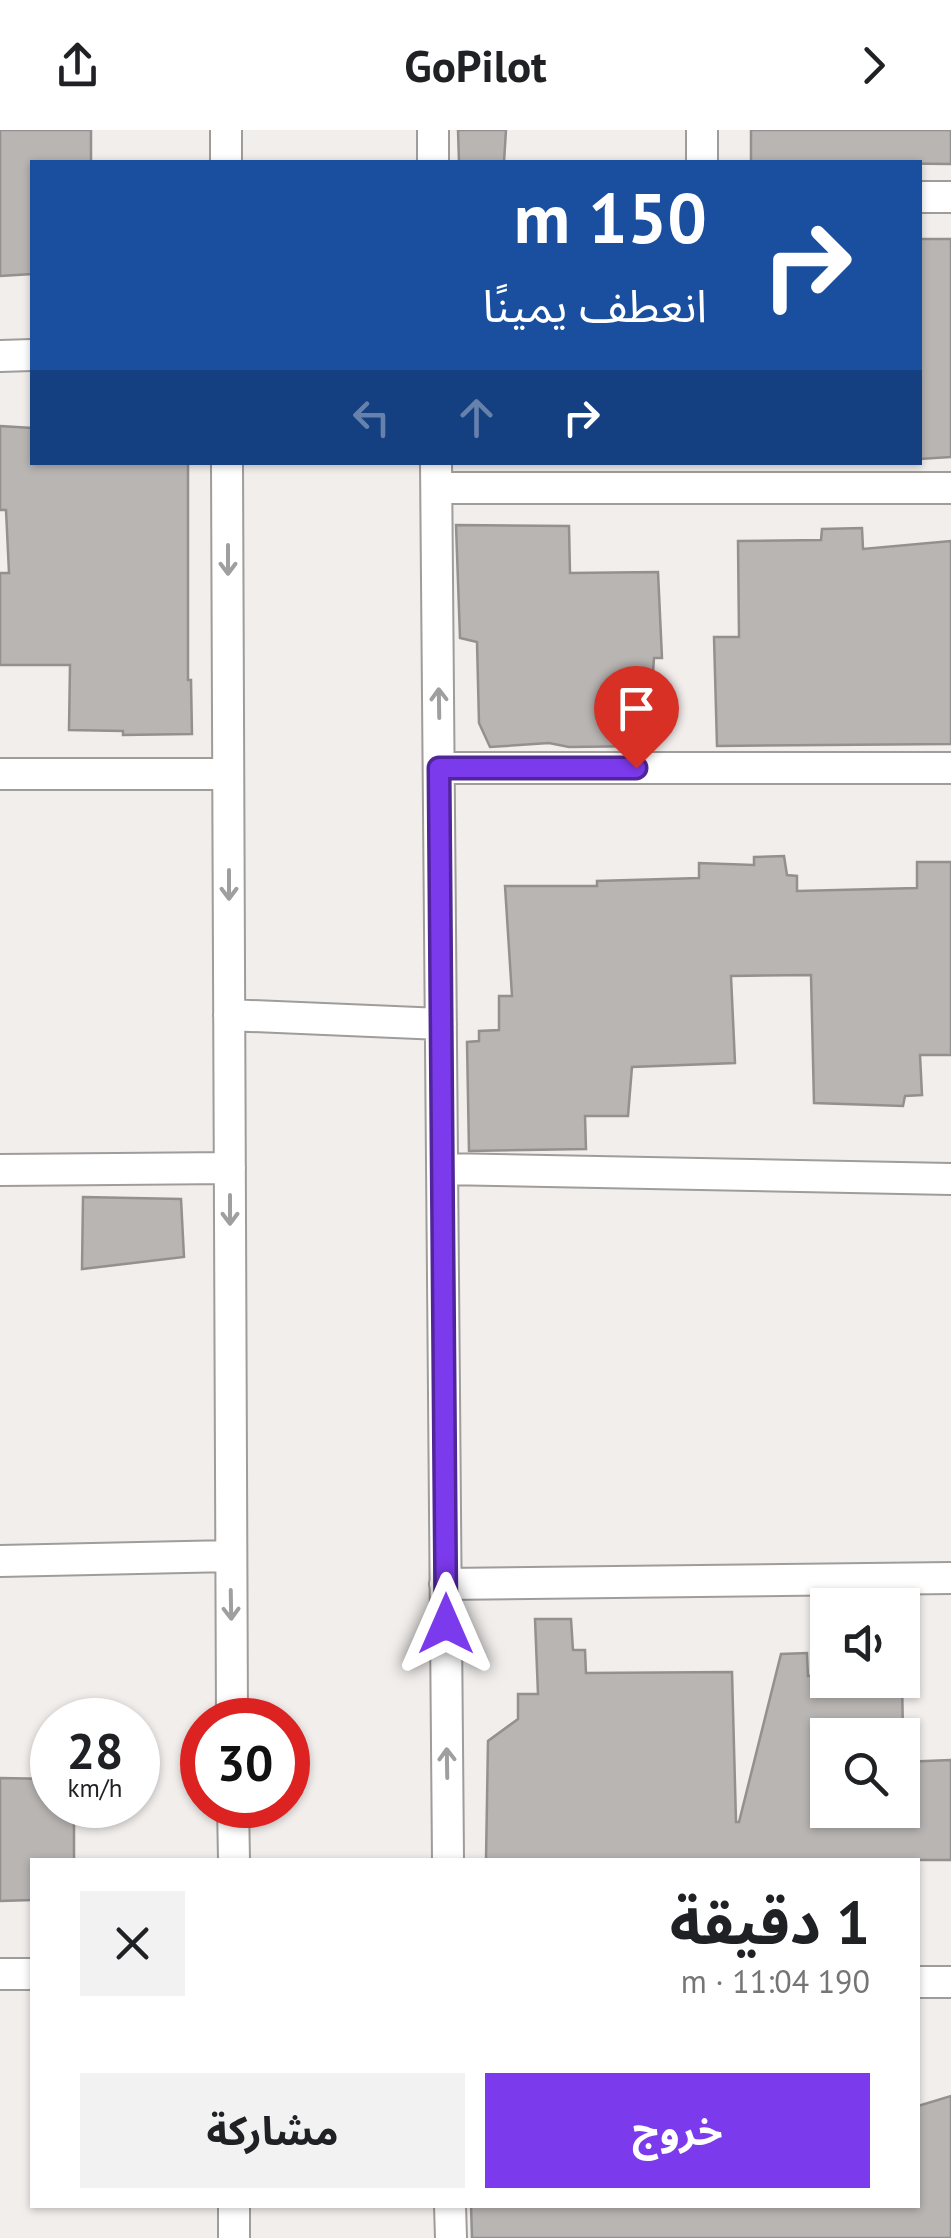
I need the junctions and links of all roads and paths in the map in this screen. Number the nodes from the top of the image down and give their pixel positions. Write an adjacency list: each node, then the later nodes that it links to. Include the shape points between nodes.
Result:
1 (226, 130): 4 (street)
2 (432, 130): 5 (street)
3 (702, 130): 6 (street)
4 (226, 160)
5 (434, 160)
6 (702, 160)
7 (922, 197): 8 (street)
8 (951, 197)
9 (30, 355): 10 (street)
10 (0, 356)
11 (228, 465): 17 (street, one-way to 17)
12 (436, 475): 13 (street); 14 (street, one-way to 12)
13 (951, 488)
14 (439, 768): 15 (street); 19 (street)
15 (951, 768)
16 (0, 774): 17 (street)
17 (228, 774): 18 (street, one-way to 18)
18 (229, 1015): 19 (street); 20 (street)
19 (441, 1024): 21 (street)
20 (230, 1168): 22 (street); 24 (street, one-way to 24)
21 (442, 1169): 23 (street); 27 (street)
22 (0, 1170)
23 (951, 1179)
24 (231, 1556): 25 (street); 28 (street, one-way to 28)
25 (0, 1561)
26 (951, 1578): 27 (street)
27 (445, 1584): 31 (street, one-way to 27)
28 (232, 1698)
29 (233, 1828): 30 (street)
30 (234, 1858)
31 (448, 1858)
32 (0, 1974): 33 (street)
33 (30, 1974)
34 (920, 1982): 35 (street)
35 (951, 1982)
36 (234, 2208): 38 (street)
37 (450, 2208): 39 (street)
38 (234, 2238)
39 (451, 2238)

